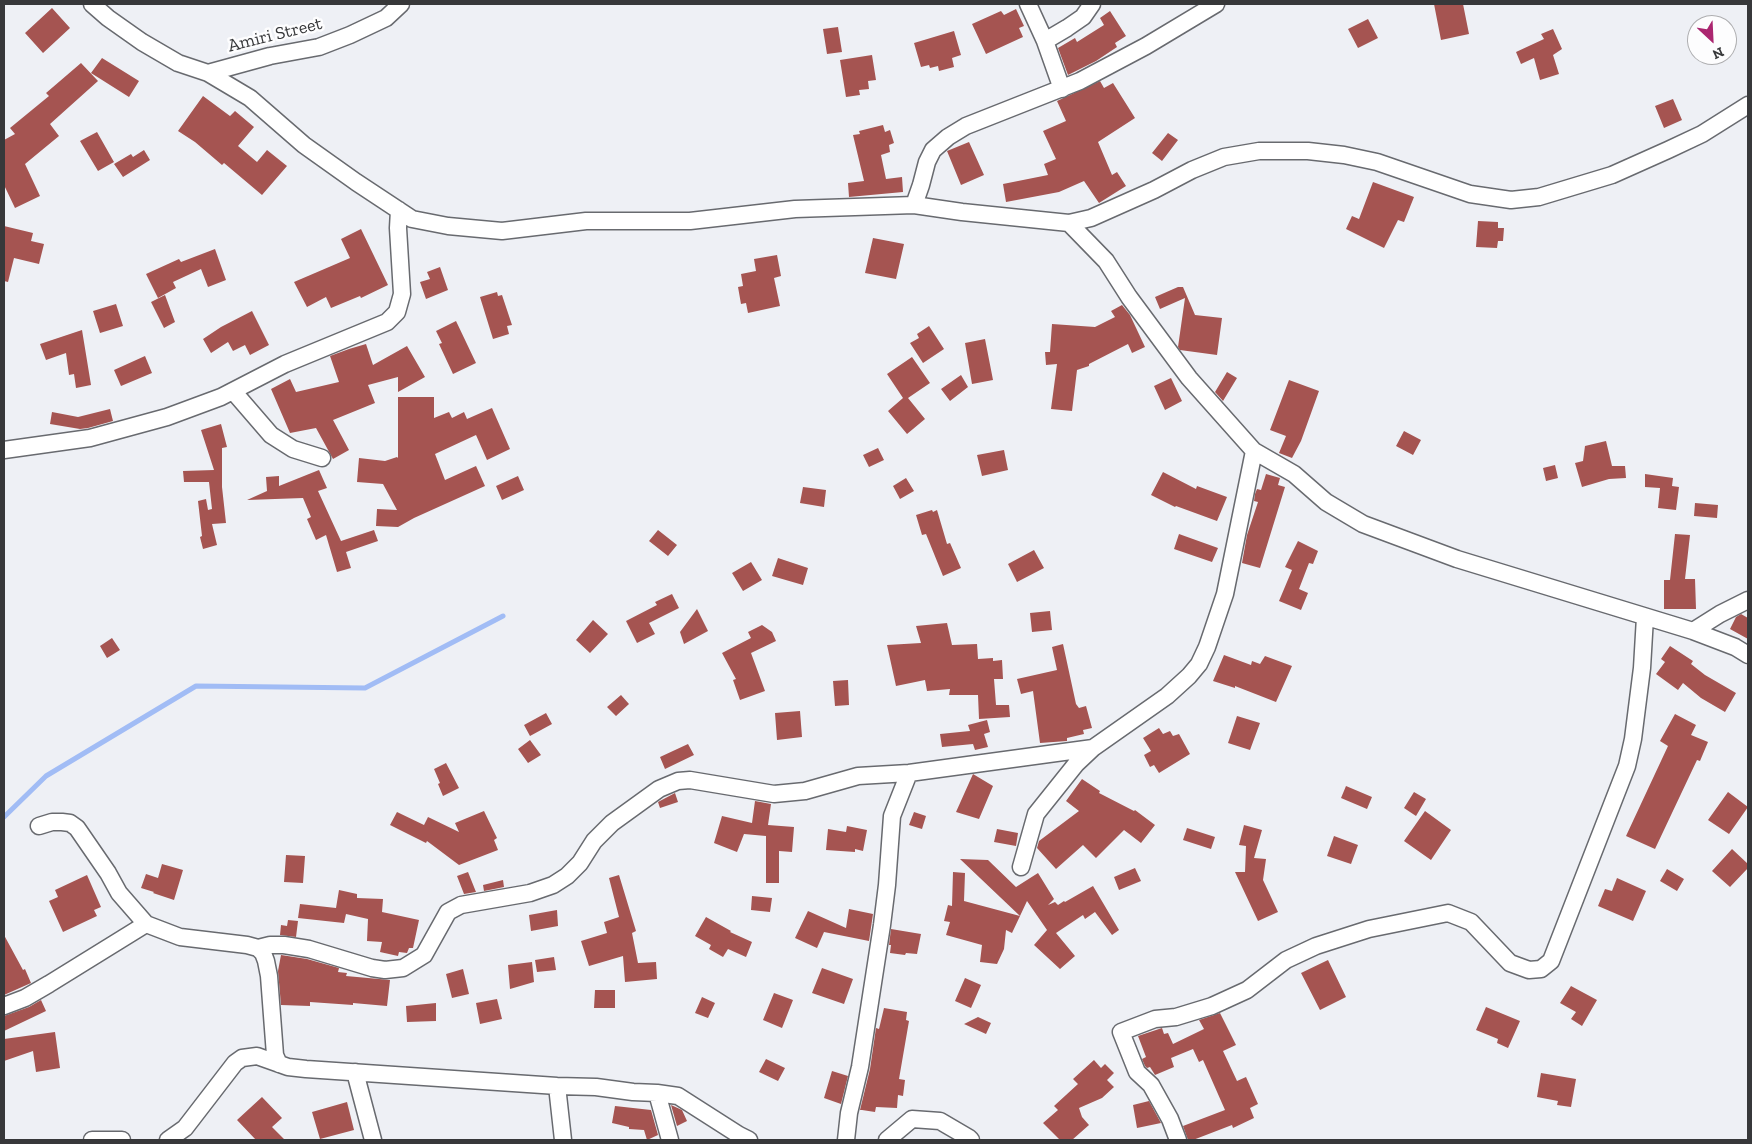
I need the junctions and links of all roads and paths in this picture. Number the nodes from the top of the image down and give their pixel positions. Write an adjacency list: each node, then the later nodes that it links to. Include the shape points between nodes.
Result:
1 (92, 4): 7 (street, via 142,42 178,63)
2 (401, 4): 7 (street, Amiri Street, via 386,18 319,47)
3 (1028, 4): 6 (street)
4 (1092, 4): 6 (street, via 1068,28)
5 (1216, 4): 8 (street, via 1146,46)
6 (1045, 41): 8 (street)
7 (208, 73): 11 (street, via 250,98 304,145)
8 (1062, 89): 10 (street, via 974,122 948,137 933,150)
9 (1748, 105): 12 (street, via 1702,134 1612,175 1539,197 1511,200 1470,194 1344,154 1259,150 1224,156 1092,218)
10 (914, 205): 11 (street, via 796,209 690,221 586,221 502,231 412,219); 12 (street)
11 (399, 210): 13 (street, via 402,294 397,312 387,322 286,364)
12 (1069, 223): 15 (street, via 1106,261 1189,378)
13 (233, 391): 14 (street, via 167,417 90,438); 16 (street, via 272,435 293,448)
14 (4, 450)
15 (1254, 451): 18 (street, via 1294,474 1326,502 1362,524 1457,559); 21 (street, via 1225,594 1199,664 1167,696)
16 (322, 458)
17 (1748, 600): 19 (street)
18 (1644, 618): 19 (street); 42 (street, via 1642,668 1628,766 1551,961 1535,970 1510,963 1471,922 1448,914 1370,929 1316,946 1286,960 1247,990 1212,1006 1176,1017 1155,1019 1121,1032 1137,1072 1151,1085)
19 (1693, 631): 20 (street)
20 (1748, 655)
21 (1092, 748): 22 (street); 24 (street, via 1036,814)
22 (909, 773): 26 (street, via 858,776 804,791 774,794 690,780 678,781 660,789 612,823 594,840 580,863 552,885 530,893 453,908 424,955 402,968 372,968 284,945); 39 (street, via 892,816 882,926)
23 (39, 826): 25 (street, via 62,822 77,828 119,893)
24 (1021, 867)
25 (146, 924): 26 (street, via 180,938); 27 (street, via 25,998)
26 (258, 948): 28 (street, via 266,961 274,1047)
27 (4, 1006)
28 (279, 1064): 29 (street); 34 (street, via 257,1056 242,1058 184,1128)
29 (356, 1072): 30 (street); 35 (street)
30 (557, 1086): 31 (street); 36 (street)
31 (657, 1092): 37 (street); 38 (street, via 678,1096)
32 (92, 1140): 33 (street)
33 (122, 1140)
34 (168, 1140)
35 (373, 1140)
36 (562, 1140)
37 (670, 1140)
38 (749, 1140)
39 (846, 1140)
40 (887, 1140): 41 (street, via 912,1119 940,1121)
41 (971, 1140)
42 (1178, 1140)

